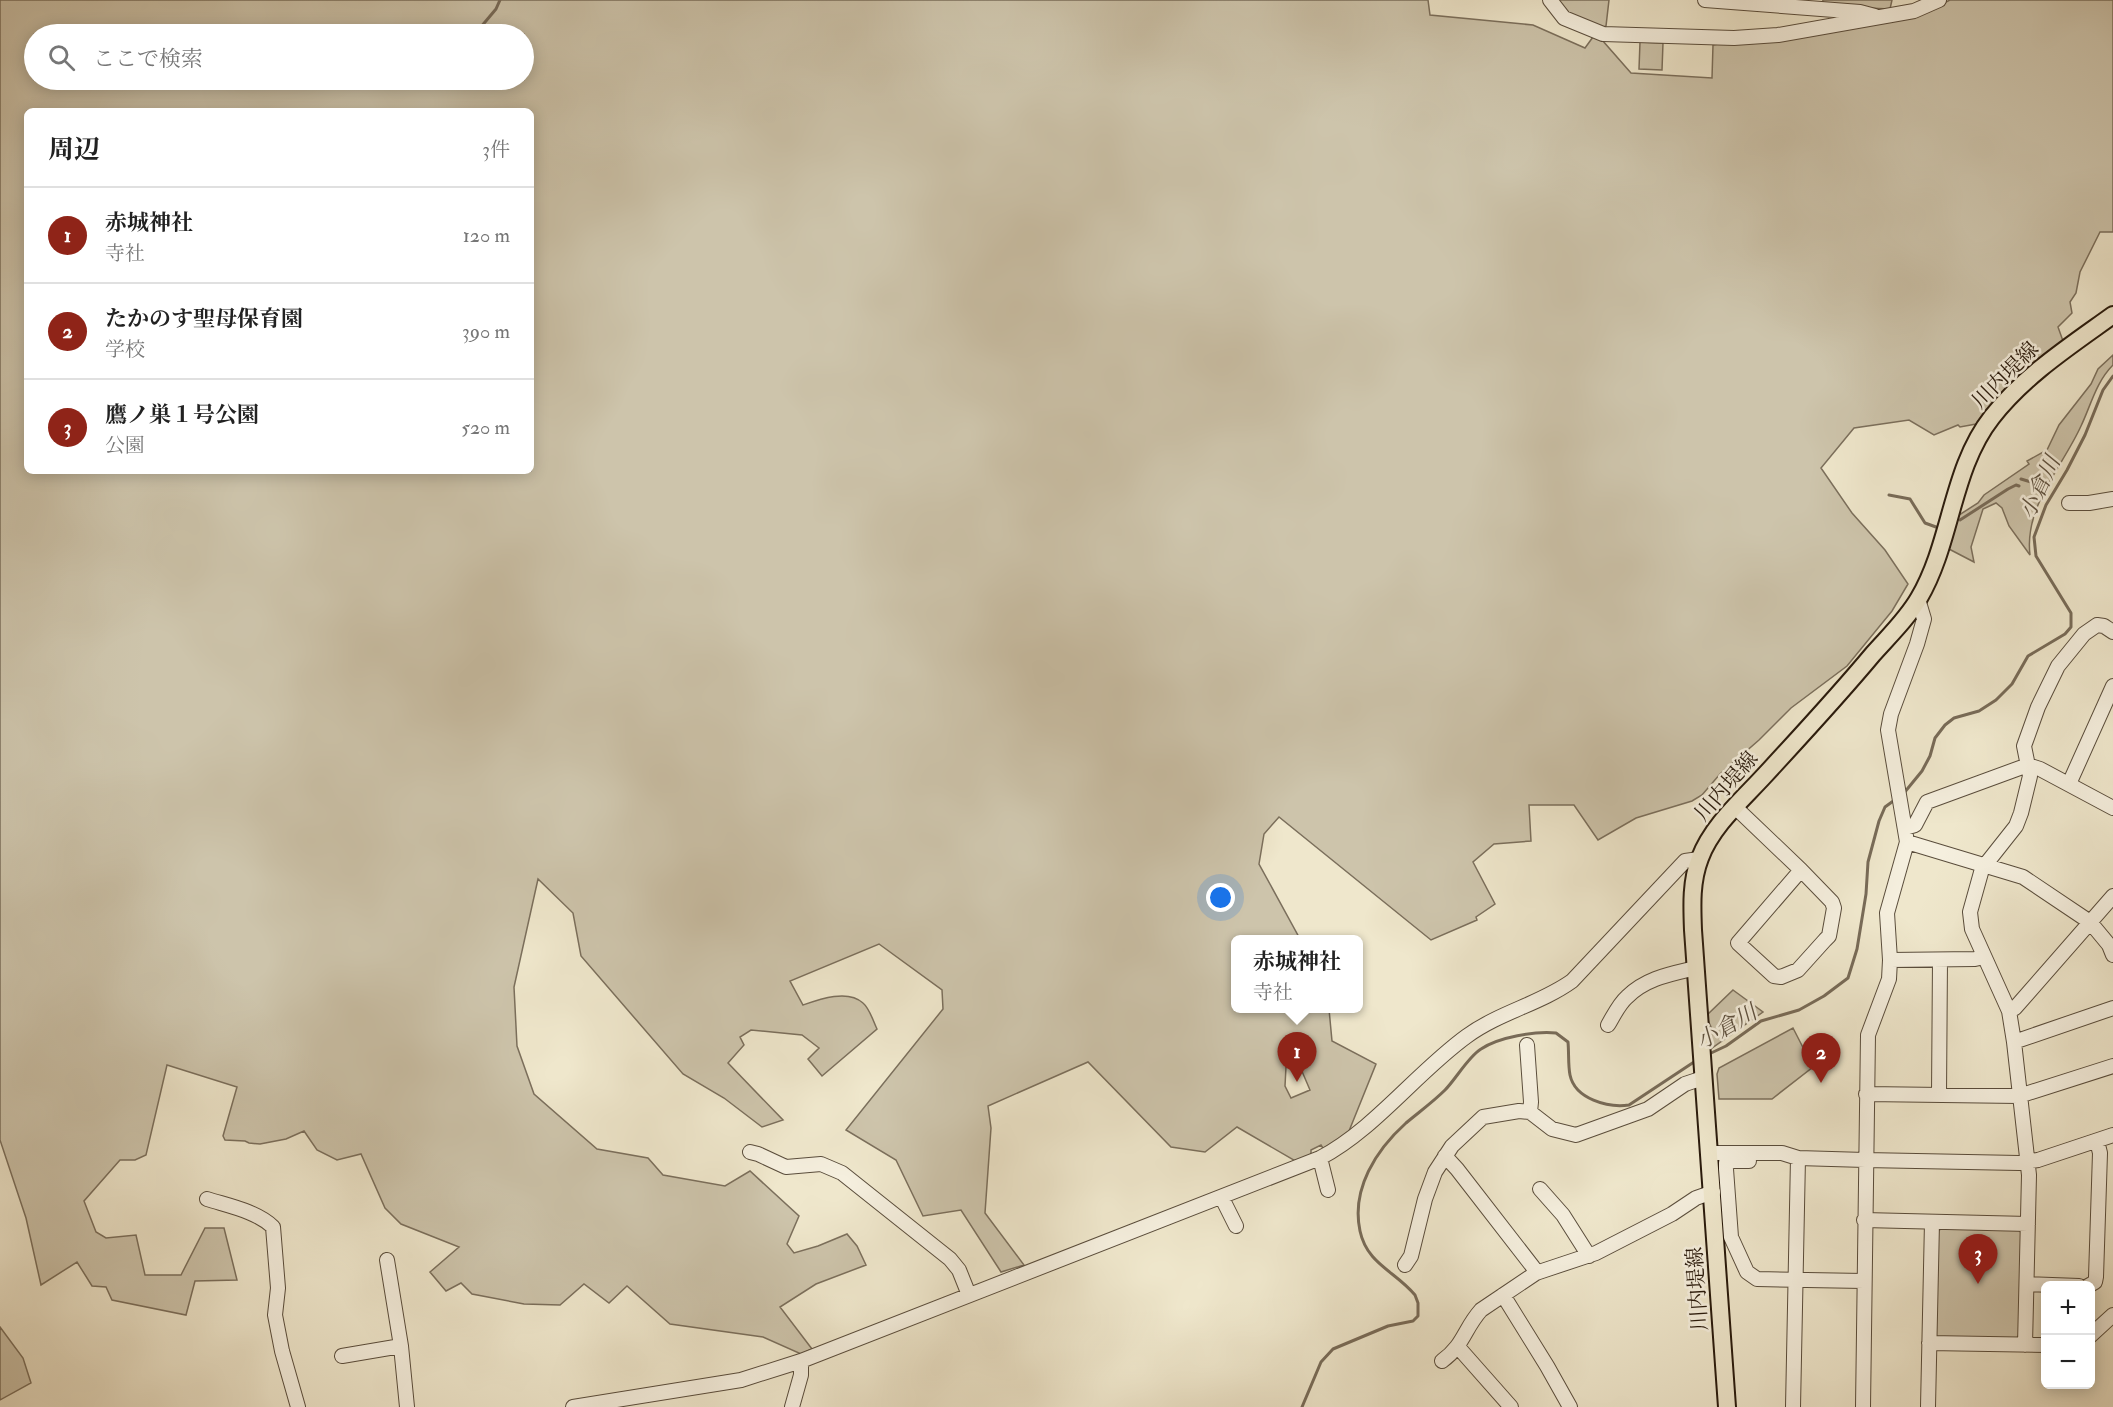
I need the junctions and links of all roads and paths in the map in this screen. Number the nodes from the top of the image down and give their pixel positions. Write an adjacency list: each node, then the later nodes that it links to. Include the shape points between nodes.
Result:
1 (1550, 0): 4 (street, via 1564,18 1608,35 1748,38)
2 (1705, 0): 4 (street, via 1860,12)
3 (1939, 0): 4 (street)
4 (1880, 17)
5 (2113, 315): 8 (main road, 川内堤線, via 2033,374 1989,420 1969,457 1935,563)
6 (2113, 499): 7 (street)
7 (2069, 503)
8 (1918, 599): 13 (main road, 川内堤線, via 1839,695); 15 (street, via 1924,620 1888,730)
9 (2113, 632): 11 (street, via 2097,625 2084,634 2058,666 2025,740)
10 (2113, 686): 12 (street)
11 (2028, 765): 12 (street); 15 (street, via 1928,802); 17 (street, via 2030,776 2019,820)
12 (2069, 784): 14 (street)
13 (1736, 807): 16 (main road, 川内堤線); 18 (street)
14 (2113, 808)
15 (1906, 835): 17 (street); 23 (street, via 1889,902)
16 (1699, 859): 25 (main road, 川内堤線, via 1692,893); 42 (street, via 1685,861 1572,981 1467,1036 1353,1137)
17 (1985, 864): 20 (street, via 2023,877); 22 (street, via 1970,912 1972,929)
18 (1801, 870): 18 (street, via 1832,902 1829,936 1798,970 1774,976 1738,943)
19 (2113, 896): 20 (street)
20 (2090, 922): 21 (street); 27 (street, via 2015,1008)
21 (2113, 955)
22 (1984, 957): 24 (street); 27 (street)
23 (1890, 960): 24 (street); 33 (street, via 1887,987 1868,1035)
24 (1940, 960): 34 (street)
25 (1696, 968): 28 (street, via 1663,975 1634,991); 31 (main road, 川内堤線)
26 (2113, 1008): 29 (street)
27 (2008, 1011): 29 (street)
28 (1608, 1024)
29 (2014, 1042): 35 (street)
30 (1527, 1045): 36 (street)
31 (1702, 1064): 36 (street, via 1685,1084 1648,1109 1582,1134 1557,1131); 40 (main road, 川内堤線)
32 (2113, 1066): 35 (street)
33 (1866, 1094): 34 (street); 44 (street)
34 (1939, 1095): 35 (street)
35 (2019, 1096): 45 (street)
36 (1530, 1113): 41 (street, via 1483,1117)
37 (2113, 1135): 38 (street)
38 (2097, 1141): 45 (street); 61 (street, via 2100,1152)
39 (750, 1152): 64 (street, via 786,1167 821,1164 842,1173 950,1259 959,1269)
40 (1709, 1153): 43 (street, via 1782,1153); 48 (main road, 川内堤線)
41 (1445, 1156): 57 (street, via 1427,1191 1411,1256); 58 (street)
42 (1320, 1158): 46 (street); 49 (street)
43 (1798, 1158): 44 (street); 59 (street); 59 (street, via 1784,1162 1726,1163 1731,1237 1747,1272 1757,1279)
44 (1865, 1160): 45 (street); 51 (street)
45 (2028, 1162): 53 (street)
46 (1328, 1190)
47 (1540, 1190): 55 (street, via 1563,1215)
48 (1713, 1192): 55 (street); 83 (main road, 川内堤線)
49 (1222, 1198): 54 (street); 64 (street)
50 (207, 1199): 77 (street, via 254,1215 273,1227 278,1288 275,1315)
51 (1864, 1220): 52 (street); 60 (street)
52 (1932, 1222): 53 (street); 68 (street)
53 (2028, 1224): 62 (street)
54 (1236, 1226)
55 (1589, 1256): 58 (street)
56 (387, 1260): 71 (street)
57 (1405, 1265)
58 (1536, 1273): 65 (street)
59 (1796, 1280): 60 (street); 84 (street)
60 (1864, 1281): 85 (street)
61 (2095, 1282)
62 (2027, 1284): 63 (street); 69 (street)
63 (2041, 1285)
64 (969, 1295): 74 (street)
65 (1503, 1295): 72 (street, via 1481,1310); 82 (street)
66 (2113, 1315): 67 (street)
67 (2092, 1335)
68 (1929, 1343): 69 (street); 86 (street)
69 (2025, 1345): 70 (street)
70 (2041, 1345)
71 (401, 1346): 73 (street); 78 (street)
72 (1458, 1347): 75 (street); 81 (street)
73 (342, 1356)
74 (801, 1361): 76 (street, via 741,1380); 80 (street)
75 (1442, 1361)
76 (630, 1402): 79 (street)
77 (298, 1407)
78 (407, 1407)
79 (573, 1407)
80 (792, 1407)
81 (1511, 1407)
82 (1570, 1407)
83 (1728, 1407)
84 (1793, 1407)
85 (1863, 1407)
86 (1928, 1407)

